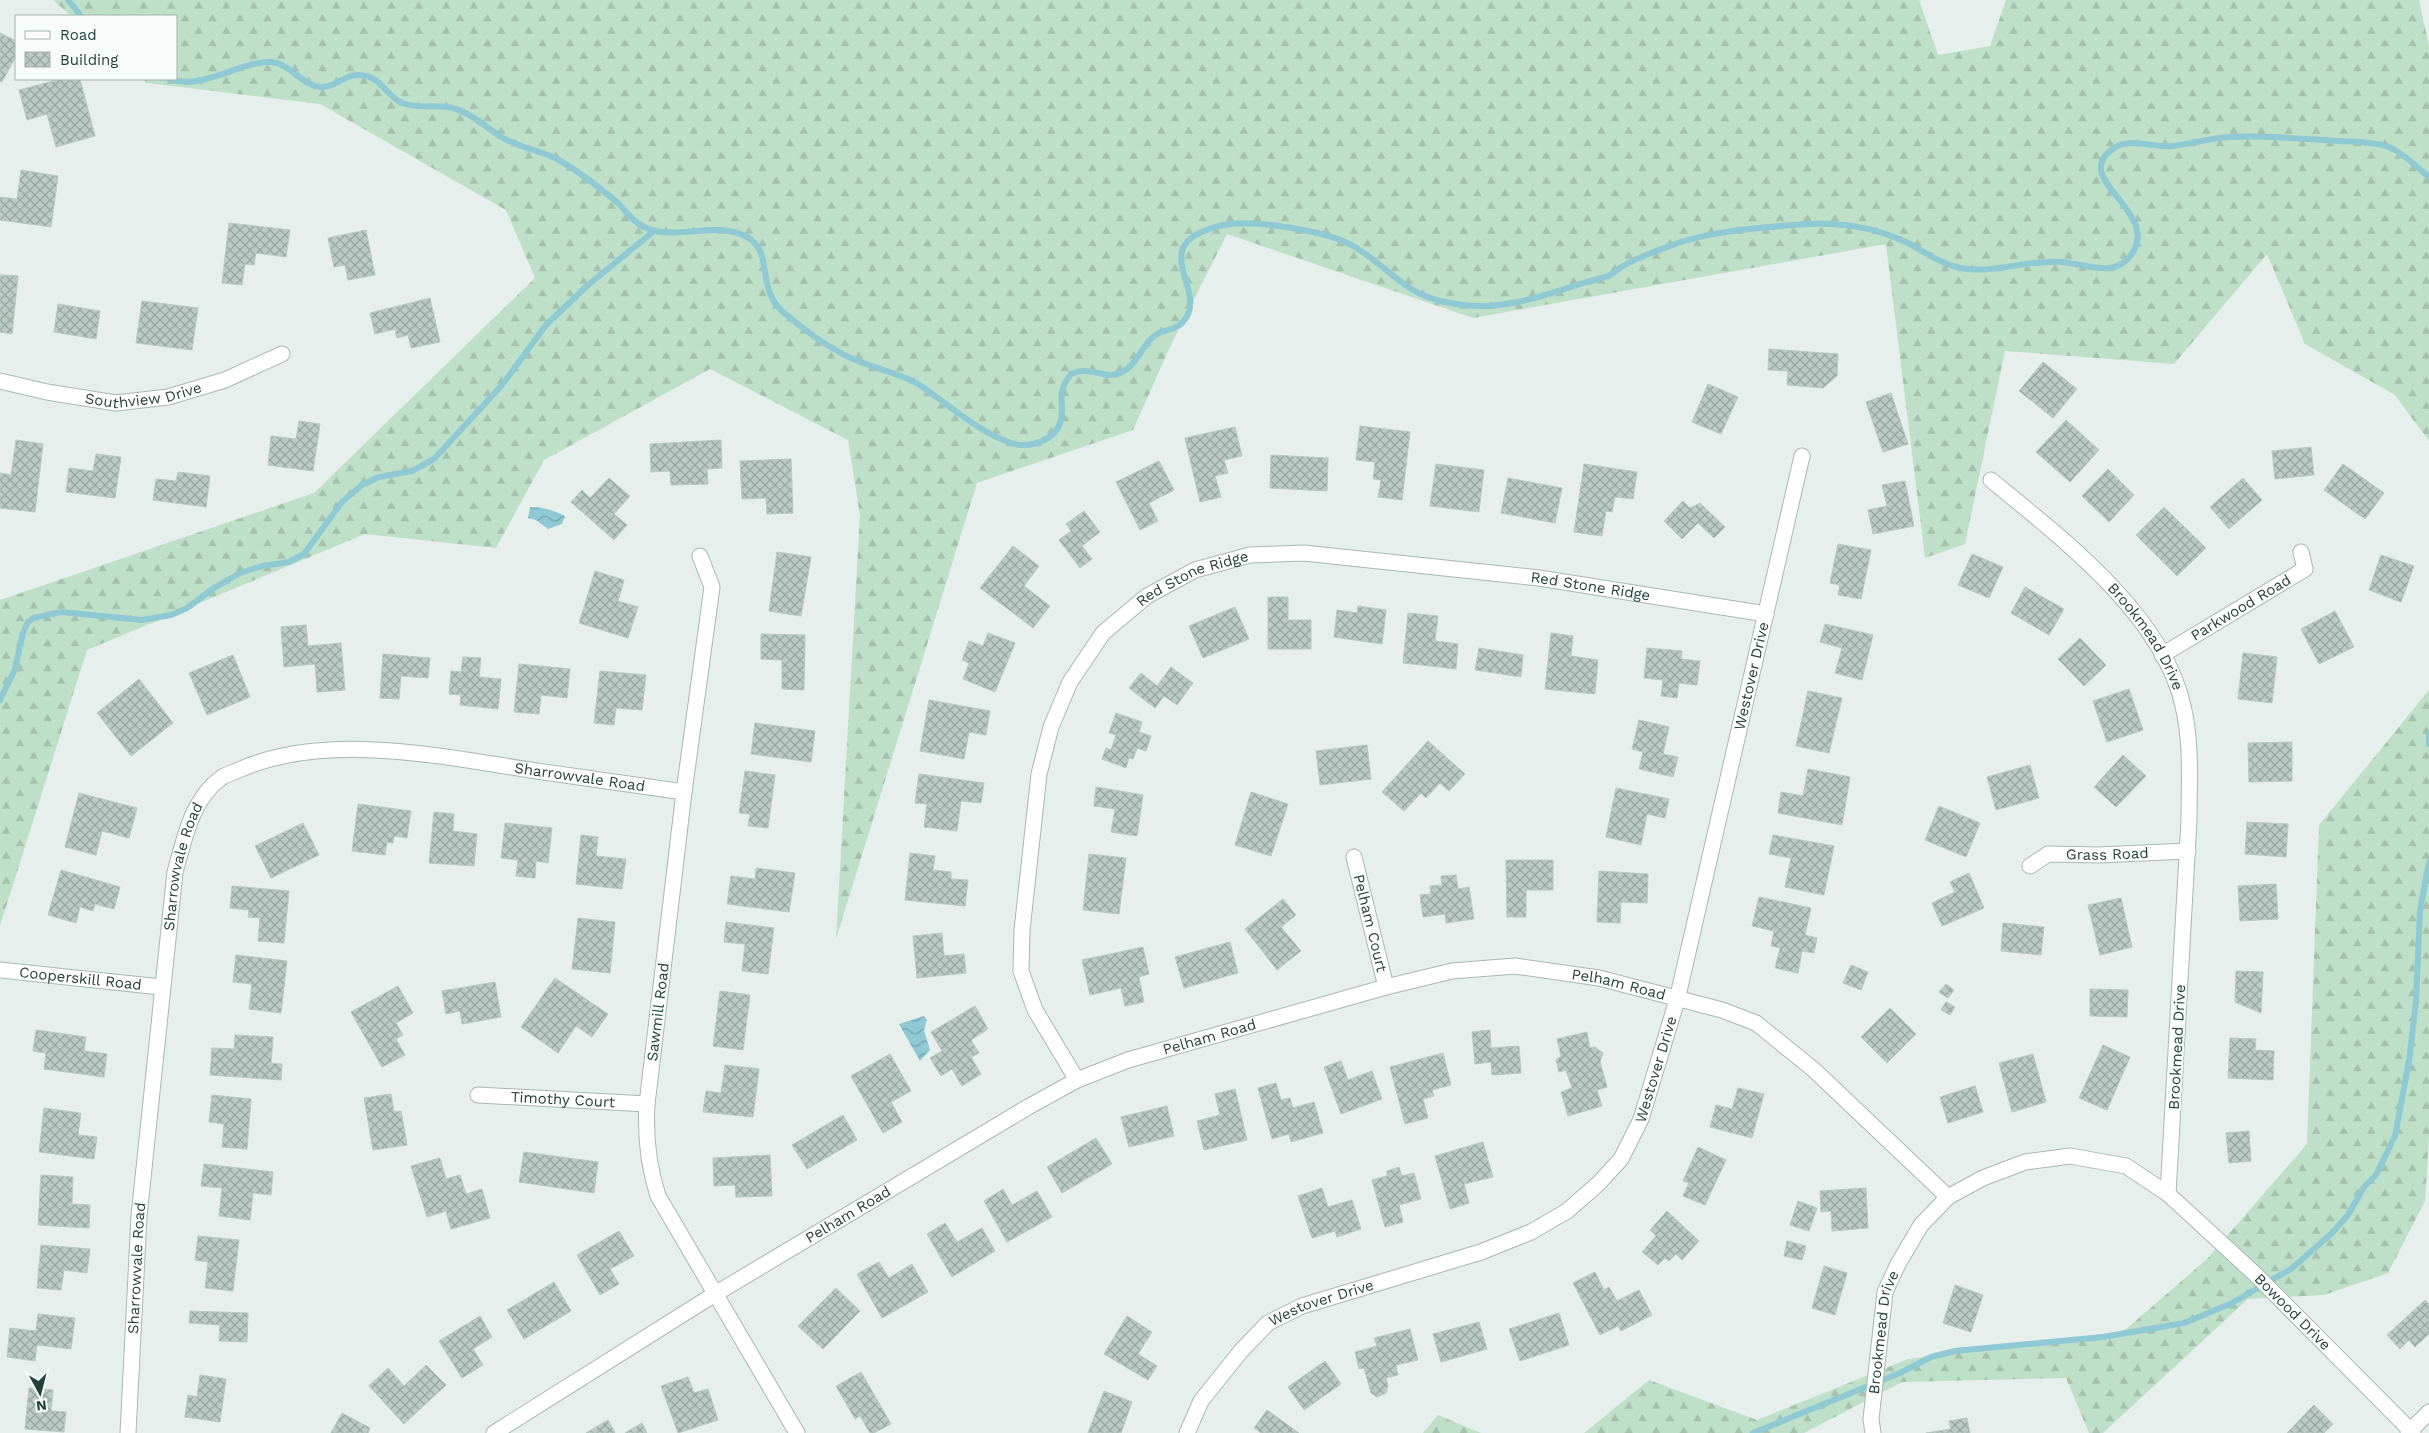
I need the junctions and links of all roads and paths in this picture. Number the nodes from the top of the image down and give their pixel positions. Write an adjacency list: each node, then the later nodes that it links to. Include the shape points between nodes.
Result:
1 (282, 354): 2 (street, Southview Drive, via 225,380 168,397 116,403)
2 (0, 381)
3 (1802, 456): 7 (street, Westover Drive)
4 (1991, 480): 8 (street, Brookmead Drive, via 2073,547 2121,597)
5 (2300, 552): 8 (street, Parkwood Road, via 2305,569)
6 (700, 556): 9 (street, Sawmill Road, via 712,587)
7 (1766, 614): 16 (street, Westover Drive); 17 (street, Red Stone Ridge, via 1539,578 1304,553 1250,555 1195,570 1147,596 1102,633 1070,682 1051,727 1039,774 1022,930 1021,971 1035,1010)
8 (2162, 656): 10 (street, Brookmead Drive, via 2183,706 2189,758)
9 (684, 792): 14 (street, Sharrowvale Road, via 412,752 335,750 292,754 255,763 222,777 205,793 191,817 175,872); 19 (street, Sawmill Road)
10 (2188, 851): 12 (street, Grass Road, via 2048,854); 20 (street, Brookmead Drive)
11 (1354, 857): 15 (street, Pelham Court)
12 (2030, 866)
13 (0, 970): 14 (street, Cooperskill Road)
14 (161, 987): 25 (street, Sharrowvale Road, via 139,1216)
15 (1386, 987): 16 (street, Pelham Road, via 1452,971 1516,966 1599,978); 17 (street, Pelham Road, via 1128,1060)
16 (1677, 1000): 21 (street, Pelham Road, via 1722,1010 1756,1023 1813,1069); 28 (street, Westover Drive, via 1641,1119 1621,1158 1598,1184 1567,1211 1532,1232 1481,1252 1302,1306 1268,1323 1201,1401)
17 (1077, 1080): 22 (street, Pelham Road)
18 (478, 1095): 19 (street, Timothy Court)
19 (648, 1104): 22 (street, Sawmill Road, via 648,1159 658,1196)
20 (2168, 1194): 21 (street, Brookmead Drive, via 2126,1166 2070,1156 2025,1162 1983,1178); 24 (street, Bowood Drive, via 2255,1274)
21 (1948, 1197): 29 (street, Brookmead Drive, via 1921,1225 1885,1292 1871,1419)
22 (715, 1294): 26 (street, Pelham Road); 27 (street, Sawmill Road)
23 (2429, 1412): 24 (street)
24 (2410, 1432)
25 (128, 1433)
26 (494, 1433)
27 (797, 1433)
28 (1186, 1433)
29 (1873, 1433)

